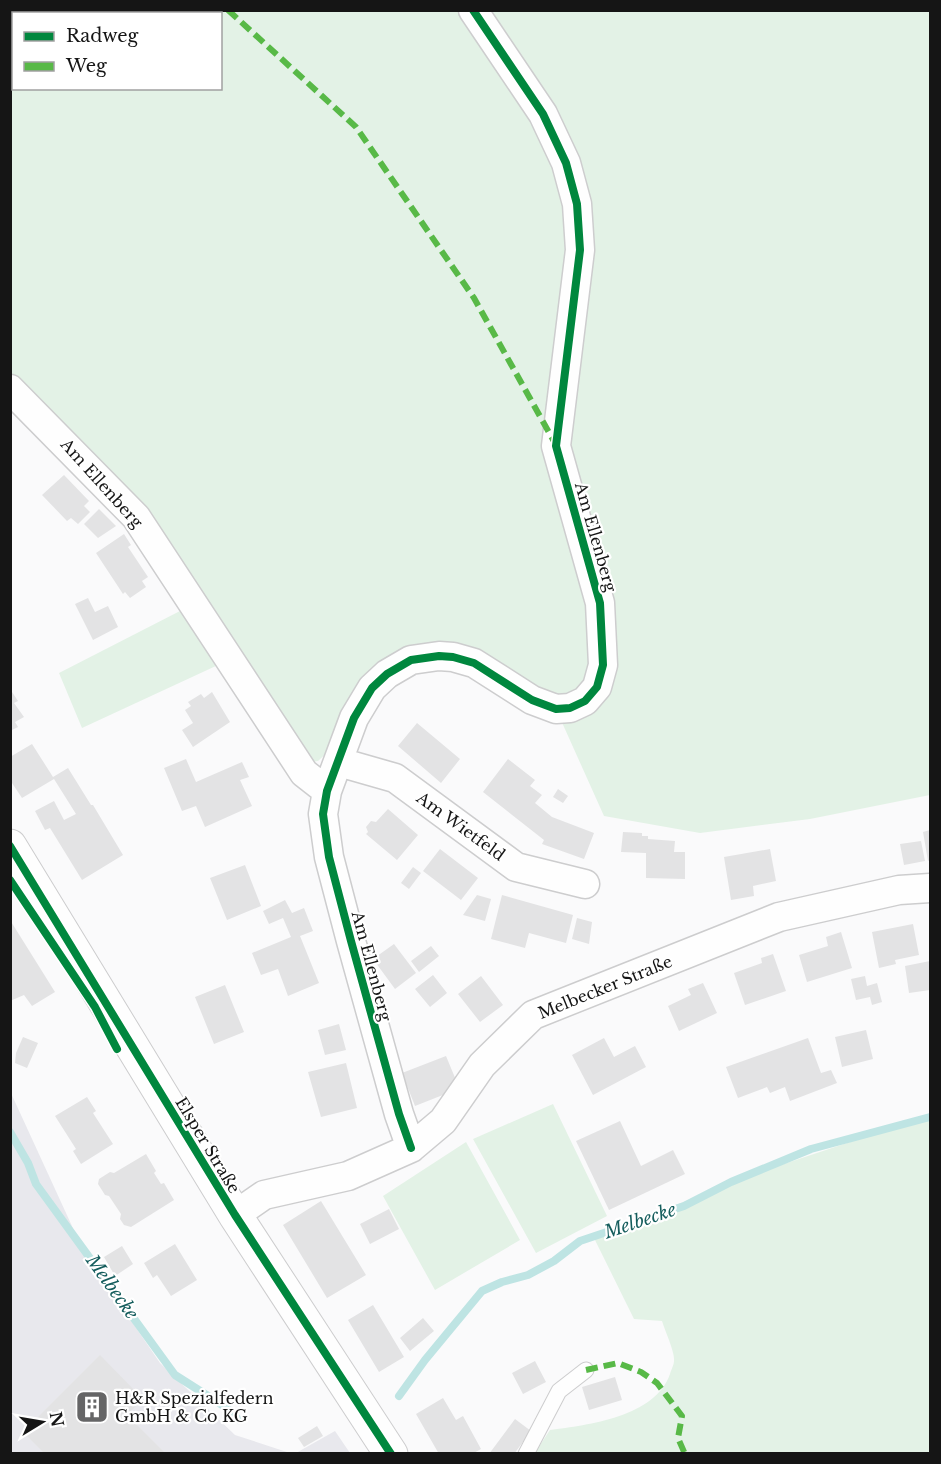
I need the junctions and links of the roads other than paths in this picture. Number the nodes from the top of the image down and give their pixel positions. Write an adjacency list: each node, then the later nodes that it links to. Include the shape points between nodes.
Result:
1 (473, 10): 3 (street, Am Ellenberg, via 543,114 566,164 577,204 580,250 556,446 600,603 603,665 597,687 585,701 556,709 532,700 474,663 439,656 411,660 372,688 354,718)
2 (10, 388): 4 (street, Am Ellenberg, via 136,517 304,773)
3 (339, 762): 4 (street, Am Ellenberg); 6 (street, Am Wietfeld, via 394,778 516,867)
4 (327, 791): 8 (street, Am Ellenberg, via 323,814 329,857)
5 (10, 846): 9 (main road, Elsper Straße)
6 (585, 884)
7 (930, 888): 8 (street, Melbecker Straße, via 899,890 779,917 533,1015 482,1065 443,1121)
8 (411, 1148): 9 (street, Melbecker Straße, via 348,1176 264,1195)
9 (235, 1215): 11 (main road, Elsper Straße)
10 (586, 1370): 12 (lane, via 559,1391)
11 (391, 1454)
12 (526, 1454)

